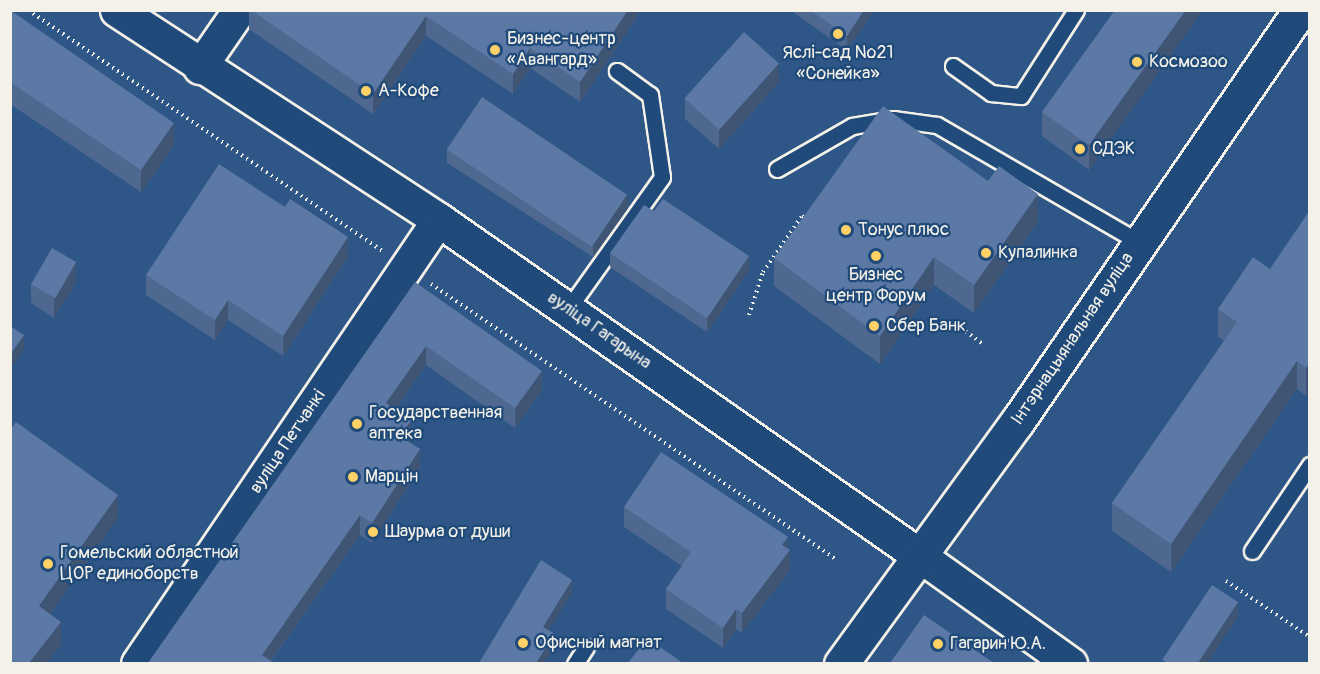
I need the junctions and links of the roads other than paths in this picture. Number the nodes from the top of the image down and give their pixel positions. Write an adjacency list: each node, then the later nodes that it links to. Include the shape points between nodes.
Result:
1 (117, 10): 6 (street, вуліца Гагарына)
2 (240, 10): 6 (street)
3 (1076, 10): 5 (lane, via 1021,96 991,93)
4 (1300, 10): 10 (street, Інтэрнацыянальная вуліца)
5 (953, 66)
6 (200, 68): 9 (street, вуліца Гагарына)
7 (617, 70): 11 (lane, via 650,95 662,177)
8 (777, 169): 10 (lane, via 852,126 893,119 937,125)
9 (439, 220): 11 (street, вуліца Гагарына); 16 (street, вуліца Петчанкі)
10 (1139, 242): 14 (street, Інтэрнацыянальная вуліца)
11 (568, 309): 14 (street, вуліца Гагарына)
12 (1310, 465): 13 (lane)
13 (1252, 551)
14 (920, 556): 18 (street, Інтэрнацыянальная вуліца); 19 (street, вуліца Гагарына)
15 (586, 647): 17 (lane)
16 (138, 663)
17 (575, 663)
18 (841, 663)
19 (1071, 663)

